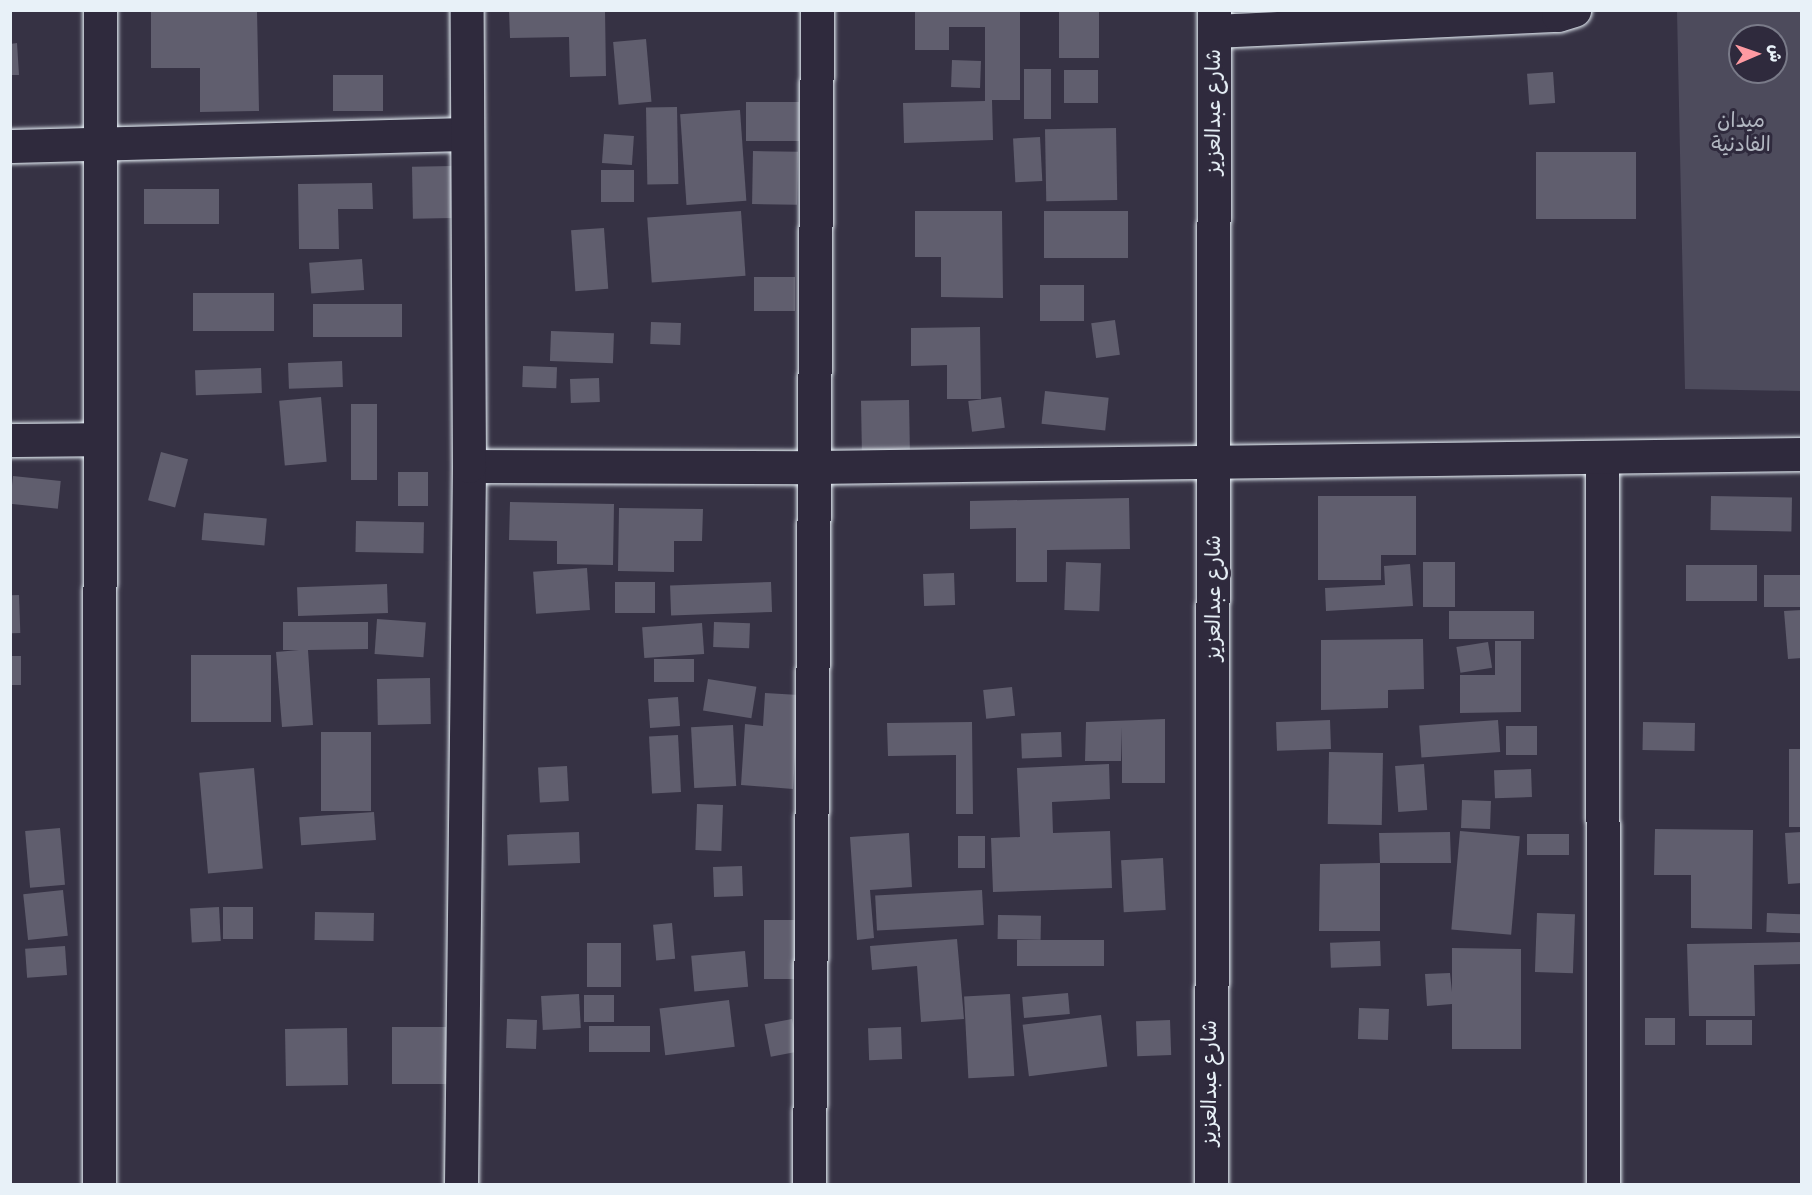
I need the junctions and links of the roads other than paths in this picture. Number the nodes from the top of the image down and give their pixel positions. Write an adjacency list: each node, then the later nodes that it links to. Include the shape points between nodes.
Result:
1 (100, 10): 7 (street)
2 (467, 10): 6 (street)
3 (817, 10): 15 (street)
4 (1574, 10): 5 (street, via 1558,15)
5 (1214, 21): 13 (street, شارع عبدالعزيز)
6 (467, 134): 7 (street); 14 (street)
7 (100, 144): 8 (street); 9 (street)
8 (10, 146)
9 (99, 439): 10 (street); 16 (street)
10 (10, 440)
11 (1802, 454): 12 (street)
12 (1602, 459): 13 (street); 20 (street)
13 (1216, 460): 15 (street); 19 (street, شارع عبدالعزيز)
14 (469, 466): 15 (street); 17 (street)
15 (815, 467): 18 (street)
16 (99, 1185)
17 (460, 1185)
18 (809, 1185)
19 (1211, 1185)
20 (1603, 1185)

